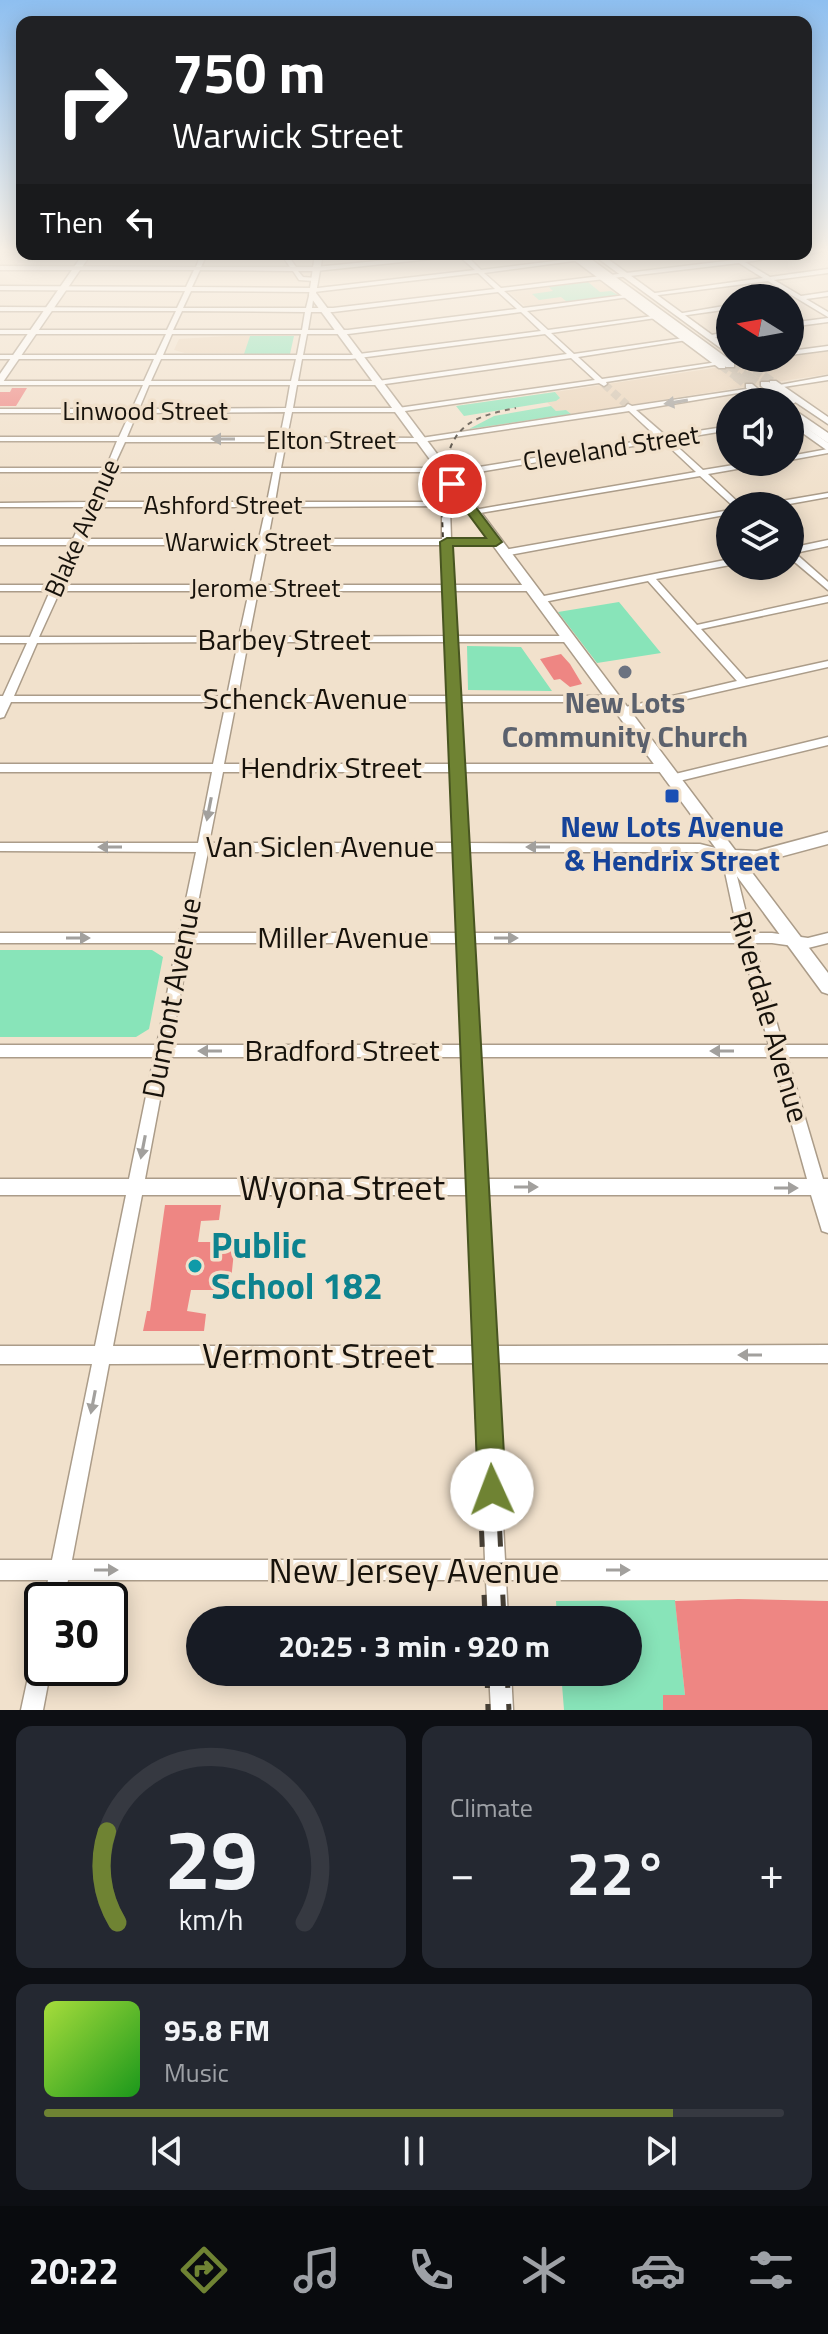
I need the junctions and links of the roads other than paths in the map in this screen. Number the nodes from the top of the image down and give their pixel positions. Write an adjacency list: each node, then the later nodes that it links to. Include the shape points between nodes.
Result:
1 (351, 331): 11 (street)
2 (557, 331): 12 (street)
3 (675, 331): 15 (highway)
4 (677, 331): 15 (highway)
5 (695, 331): 18 (highway)
6 (702, 331): 13 (highway)
7 (0, 332): 8 (street)
8 (33, 332): 9 (street); 24 (street)
9 (168, 332): 10 (street); 25 (street, Blake Avenue)
10 (304, 332): 11 (street); 26 (street, Dumont Avenue)
11 (341, 332): 22 (street)
12 (546, 332): 21 (street); 22 (street)
13 (707, 334): 14 (street); 16 (street)
14 (716, 334)
15 (687, 338): 20 (highway); 21 (street)
16 (716, 341)
17 (828, 348): 19 (street)
18 (716, 349)
19 (804, 351)
20 (716, 354)
21 (572, 355): 30 (street); 32 (street)
22 (359, 356): 26 (street); 32 (street)
23 (0, 357): 24 (street)
24 (16, 357): 25 (street); 29 (street)
25 (157, 357): 26 (street); 31 (street, Blake Avenue)
26 (299, 357): 33 (street, Dumont Avenue)
27 (716, 365): 30 (street, Linwood Street)
28 (828, 378): 34 (street, Elton Street)
29 (0, 381): 31 (street)
30 (602, 382): 37 (street, Linwood Street)
31 (145, 383): 33 (street); 39 (street, Blake Avenue)
32 (378, 383): 33 (street); 37 (street)
33 (293, 384): 40 (street, Dumont Avenue)
34 (762, 386): 35 (highway); 36 (street, Elton Street, one-way to 36); 42 (street)
35 (766, 388)
36 (628, 407): 51 (street); 53 (street, Elton Street)
37 (398, 410): 40 (street, Linwood Street); 53 (street)
38 (0, 411): 39 (street, Linwood Street)
39 (133, 411): 40 (street, Linwood Street); 49 (street, Blake Avenue)
40 (288, 411): 50 (street, Dumont Avenue)
41 (804, 412): 45 (highway)
42 (823, 413): 44 (street)
43 (804, 421): 52 (highway)
44 (828, 421)
45 (828, 429)
46 (716, 430): 51 (street, Cleveland Street)
47 (804, 430): 54 (street)
48 (0, 439): 49 (street, Elton Street)
49 (121, 439): 50 (street, Elton Street, one-way to 49); 57 (street, Blake Avenue)
50 (282, 439): 53 (street, Elton Street); 58 (street, Dumont Avenue)
51 (664, 439): 60 (street, Cleveland Street); 61 (street)
52 (828, 439)
53 (421, 440): 60 (street)
54 (828, 450): 55 (street)
55 (804, 455)
56 (0, 470): 57 (street, Cleveland Street)
57 (107, 470): 58 (street, Cleveland Street); 67 (street, Blake Avenue)
58 (276, 470): 60 (street, Cleveland Street); 68 (street, Dumont Avenue)
59 (716, 471): 61 (street)
60 (443, 472): 65 (street); 69 (street)
61 (702, 473): 62 (street); 69 (street)
62 (723, 492)
63 (828, 495): 64 (street)
64 (804, 499)
65 (445, 504): 68 (street, Ashford Street); 74 (street)
66 (0, 505): 67 (street, Ashford Street)
67 (92, 505): 68 (street, Ashford Street); 72 (street, Blake Avenue)
68 (269, 505): 73 (street, Dumont Avenue)
69 (474, 512): 76 (street)
70 (716, 514): 76 (street, Warwick Street)
71 (0, 542): 72 (street, Warwick Street)
72 (76, 542): 73 (street, Warwick Street); 83 (street, Blake Avenue)
73 (262, 542): 74 (street, Warwick Street); 84 (street, Dumont Avenue)
74 (447, 542): 76 (street, Warwick Street); 85 (street)
75 (828, 543): 77 (street)
76 (500, 548): 86 (street)
77 (804, 549)
78 (716, 565): 80 (street, Jerome Street)
79 (804, 565): 81 (street)
80 (650, 578): 86 (street, Jerome Street); 88 (street)
81 (828, 587)
82 (0, 588): 83 (street, Jerome Street)
83 (56, 588): 84 (street, Jerome Street); 91 (street, Blake Avenue)
84 (253, 588): 85 (street, Jerome Street); 92 (street, Dumont Avenue)
85 (448, 588): 86 (street, Jerome Street); 93 (street)
86 (534, 594): 89 (street)
87 (828, 599): 88 (street)
88 (695, 628): 95 (street)
89 (567, 639): 93 (street, Barbey Street); 99 (street)
90 (0, 640): 91 (street, Barbey Street)
91 (33, 640): 92 (street, Barbey Street); 96 (street, Blake Avenue)
92 (243, 640): 93 (street, Barbey Street); 97 (street, Dumont Avenue)
93 (451, 640): 98 (street)
94 (828, 664): 95 (street)
95 (744, 683): 100 (street)
96 (3, 699): 97 (street, Schenck Avenue); 101 (street, Blake Avenue)
97 (231, 699): 98 (street, Schenck Avenue); 104 (street, Dumont Avenue)
98 (455, 699): 99 (street, Schenck Avenue); 105 (street)
99 (611, 699): 100 (street)
100 (621, 711): 106 (street)
101 (0, 715)
102 (828, 741): 106 (street, Hendrix Street)
103 (0, 768): 104 (street, Hendrix Street)
104 (217, 768): 105 (street, Hendrix Street); 109 (street, Dumont Avenue, one-way to 109)
105 (458, 768): 106 (street, Hendrix Street); 110 (street)
106 (667, 773): 111 (street)
107 (828, 838): 111 (street, Van Siclen Avenue, via 757,857)
108 (0, 847): 109 (street, Van Siclen Avenue, one-way to 108)
109 (202, 847): 110 (street, Van Siclen Avenue); 113 (street, Dumont Avenue)
110 (460, 847): 111 (street, Van Siclen Avenue, one-way to 110, via 700,848); 114 (street)
111 (727, 855): 115 (street, Riverdale Avenue); 117 (street)
112 (0, 938): 113 (street, Miller Avenue, one-way to 113)
113 (184, 938): 114 (street, Miller Avenue); 121 (street, Dumont Avenue)
114 (465, 938): 115 (street, Miller Avenue, one-way to 115); 122 (street)
115 (746, 938): 117 (street, Miller Avenue); 119 (street, Riverdale Avenue)
116 (828, 938): 117 (street, Miller Avenue)
117 (793, 941): 118 (street)
118 (828, 987)
119 (777, 1050): 122 (street, Bradford Street, one-way to 122); 123 (street, Bradford Street); 127 (street, Riverdale Avenue)
120 (0, 1051): 121 (street, Bradford Street)
121 (162, 1051): 122 (street, Bradford Street, one-way to 121); 126 (street, Dumont Avenue, one-way to 126)
122 (471, 1051): 124 (street)
123 (828, 1051)
124 (478, 1186): 126 (street, Wyona Street); 127 (street, Wyona Street, one-way to 127); 132 (street)
125 (0, 1187): 126 (street, Wyona Street)
126 (135, 1187): 131 (street, Dumont Avenue)
127 (823, 1187): 128 (street, Riverdale Avenue)
128 (828, 1225)
129 (828, 1354): 132 (street, Vermont Street, one-way to 132)
130 (0, 1355): 131 (street, Vermont Street)
131 (102, 1355): 132 (street, Vermont Street); 134 (street, Dumont Avenue, one-way to 134)
132 (487, 1355): 135 (street)
133 (0, 1570): 134 (street, New Jersey Avenue)
134 (59, 1570): 135 (street, New Jersey Avenue, one-way to 135); 137 (street, Dumont Avenue)
135 (495, 1570): 136 (street, New Jersey Avenue, one-way to 136); 138 (street)
136 (828, 1570)
137 (57, 1582)
138 (497, 1606)
139 (37, 1686): 141 (street)
140 (501, 1686): 142 (street)
141 (32, 1710)
142 (502, 1710)

